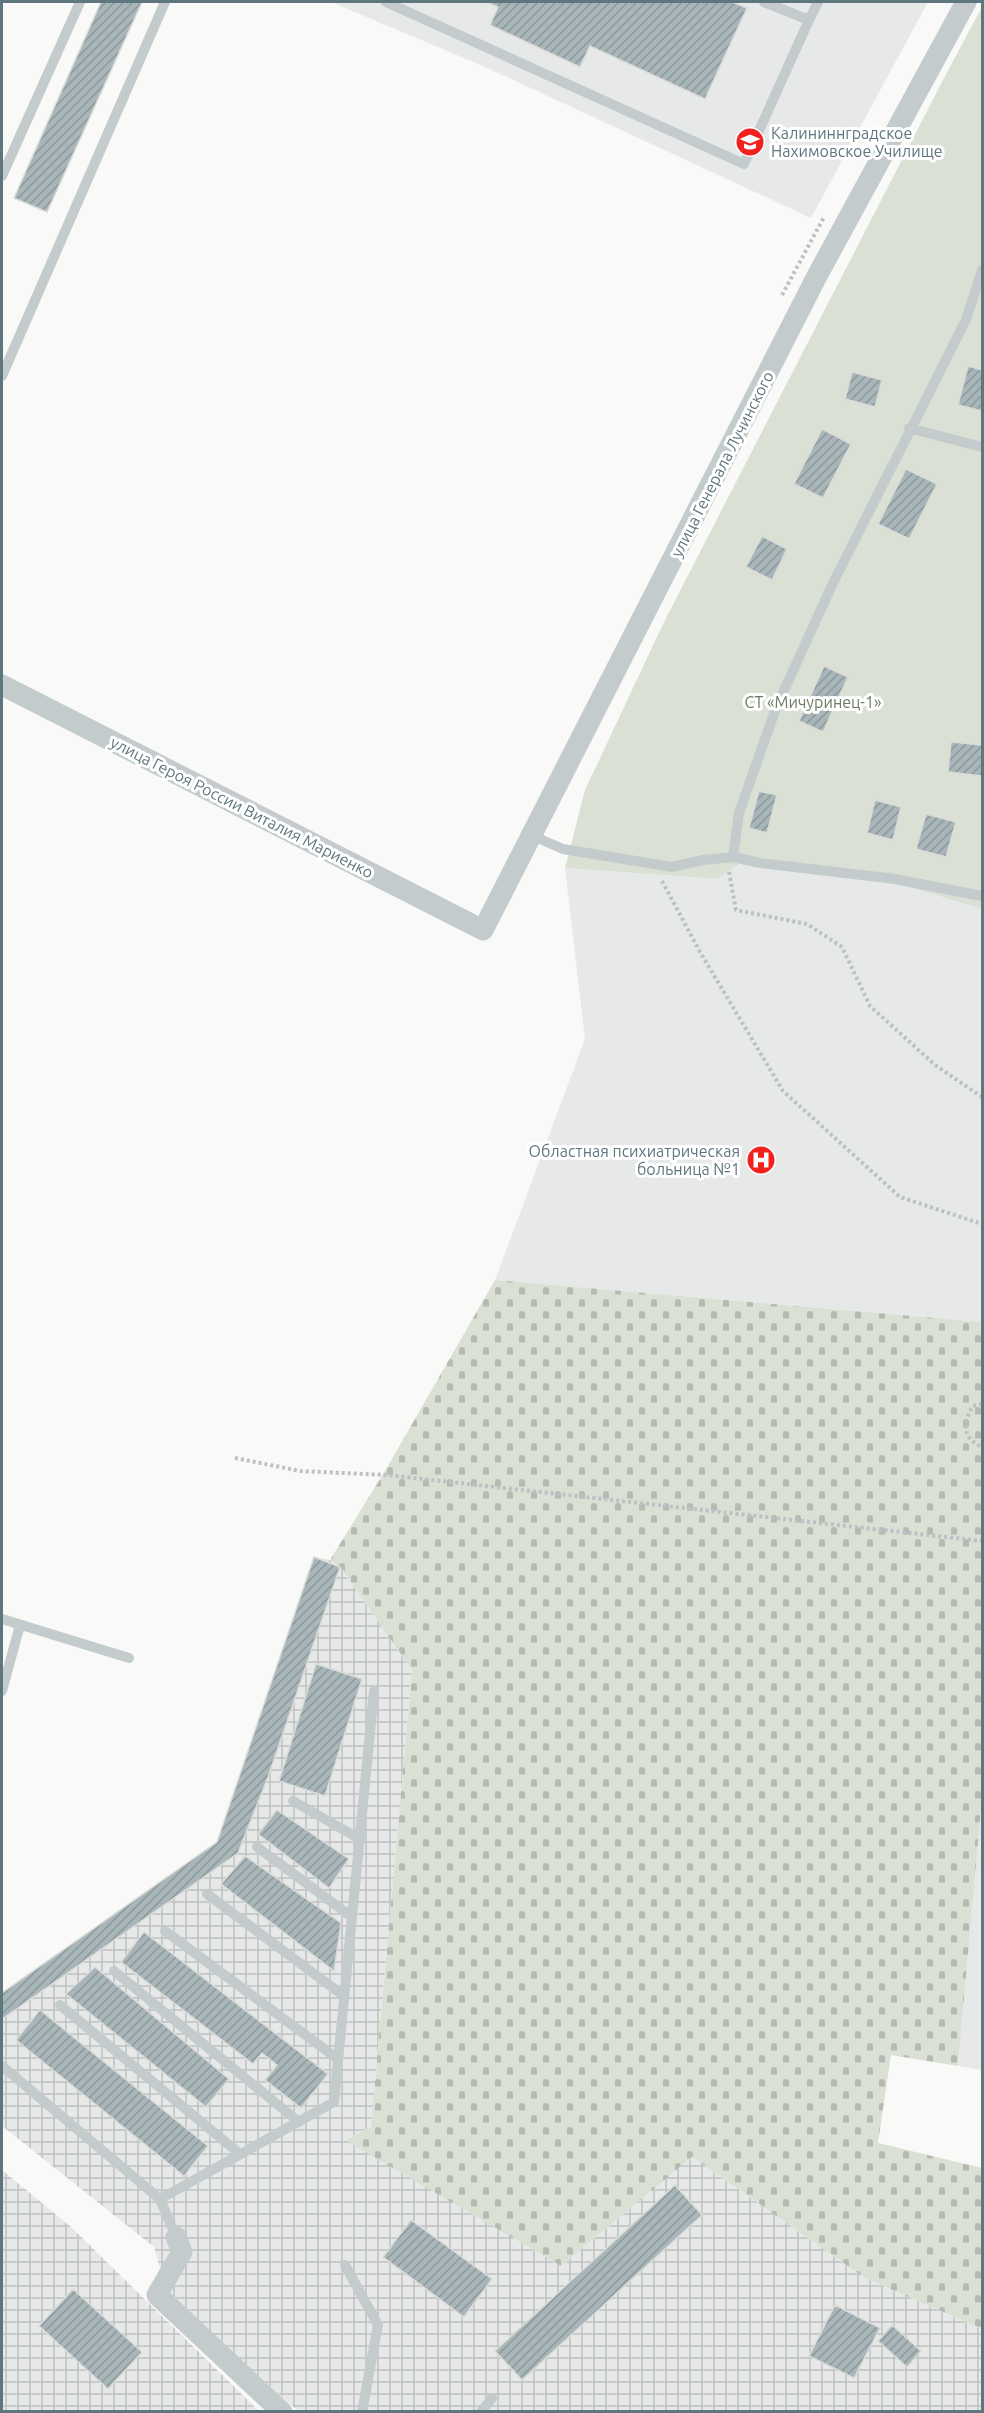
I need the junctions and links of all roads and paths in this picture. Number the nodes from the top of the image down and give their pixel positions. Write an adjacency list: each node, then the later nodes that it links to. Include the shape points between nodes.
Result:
1 (80, 2): 8 (lane)
2 (165, 2): 12 (lane)
3 (386, 2): 7 (lane, via 744,164)
4 (764, 2): 7 (lane)
5 (818, 2): 7 (lane)
6 (966, 2): 16 (street, улица Генерала Лучинского, via 817,276)
7 (808, 20)
8 (2, 176)
9 (828, 210): 11 (path)
10 (982, 270): 13 (lane, via 966,320)
11 (777, 304)
12 (2, 376)
13 (909, 428): 14 (lane); 17 (lane, via 776,708 739,813)
14 (982, 447)
15 (2, 685): 20 (street, улица Героя России Виталия Мариенко)
16 (533, 836): 18 (lane, via 562,849); 20 (street, улица Генерала Лучинского)
17 (733, 857): 18 (lane, via 672,867); 19 (lane, via 895,879); 21 (path, via 729,873 736,910 807,924 842,947 870,1006 935,1065)
18 (653, 864): 22 (path, via 783,1091 900,1197)
19 (982, 896)
20 (483, 930)
21 (982, 1097)
22 (982, 1224)
23 (982, 1404): 24 (path, via 973,1406 964,1429)
24 (982, 1447)
25 (235, 1458): 26 (path, via 300,1471 387,1475)
26 (982, 1541)
27 (2, 1619): 28 (lane)
28 (20, 1625): 29 (lane); 30 (lane)
29 (129, 1658)
30 (2, 1691)
31 (374, 1691): 33 (lane)
32 (293, 1801): 33 (lane)
33 (360, 1839): 36 (lane)
34 (257, 1847): 36 (lane)
35 (207, 1894): 39 (lane)
36 (352, 1917): 39 (lane)
37 (165, 1931): 41 (lane)
38 (114, 1971): 43 (lane)
39 (344, 1996): 41 (lane)
40 (60, 2005): 44 (lane)
41 (338, 2059): 43 (lane, via 334,2102)
42 (2, 2066): 45 (lane)
43 (299, 2122): 44 (lane)
44 (240, 2154): 45 (lane)
45 (160, 2199): 46 (lane)
46 (176, 2237): 49 (street, via 182,2252 157,2295)
47 (345, 2265): 50 (lane, via 378,2325)
48 (492, 2397): 51 (lane)
49 (282, 2412)
50 (362, 2412)
51 (482, 2412)

